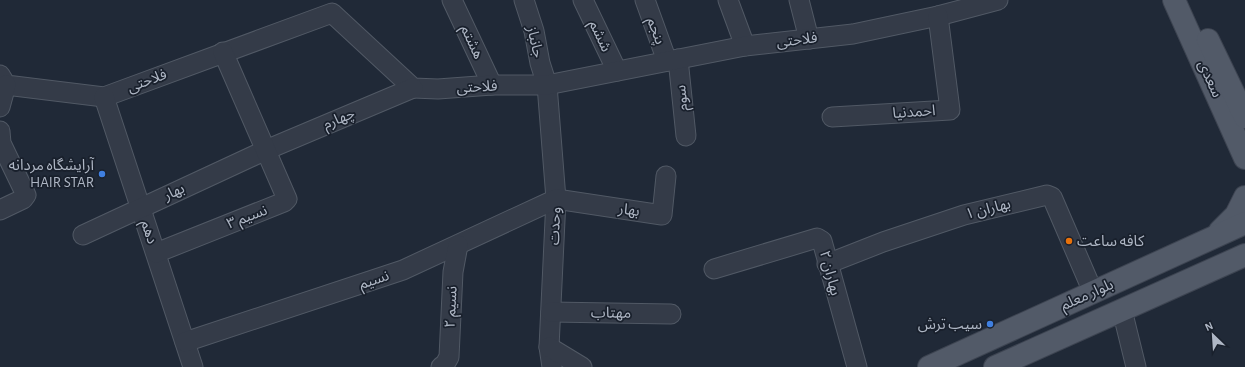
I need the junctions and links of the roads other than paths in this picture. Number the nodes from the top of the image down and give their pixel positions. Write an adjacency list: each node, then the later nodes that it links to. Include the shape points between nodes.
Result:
1 (452, 0): 18 (street, هشتم)
2 (524, 0): 19 (street, جانباز)
3 (583, 0): 16 (street, ششم)
4 (645, 0): 15 (street, پنجم)
5 (728, 0): 13 (street)
6 (799, 0): 12 (street)
7 (998, 0): 11 (street, فلاحتی)
8 (1174, 0): 28 (main road, سعدی)
9 (1189, 0): 24 (main road, سعدی)
10 (326, 6): 14 (street, فلاحتی); 20 (street, فلاحتی)
11 (938, 16): 12 (street, فلاحتی, via 853,34); 23 (street, احمدنیا, via 950,110)
12 (809, 39): 13 (street, فلاحتی)
13 (745, 46): 15 (street, فلاحتی)
14 (223, 52): 21 (street, فلاحتی); 27 (street)
15 (673, 60): 16 (street, فلاحتی); 26 (street, سوم)
16 (617, 71): 19 (street, فلاحتی)
17 (3, 80): 21 (street, فلاحتی); 22 (street)
18 (492, 85): 19 (street, فلاحتی); 20 (street, فلاحتی)
19 (546, 85): 31 (street, وحدت)
20 (413, 88): 27 (street, چهارم)
21 (104, 97): 32 (street, دهم)
22 (0, 107)
23 (832, 117)
24 (1245, 117)
25 (0, 131): 33 (street, via 1,144 26,195 23,200)
26 (686, 136)
27 (266, 150): 32 (street, بهار); 38 (street, نسیم ۳, via 285,192 287,199 284,202)
28 (1245, 158)
29 (666, 176): 31 (street, بهار, via 662,215)
30 (1245, 197): 36 (main road, via 1236,214)
31 (556, 199): 37 (street, نسیم); 44 (street, وحدت)
32 (141, 208): 35 (street, بهار); 38 (street, دهم)
33 (0, 210)
34 (1245, 223): 36 (main road, بلوار معلم)
35 (83, 235)
36 (1213, 238): 42 (main road, بلوار معلم)
37 (458, 245): 46 (street, نسیم, via 403,270); 49 (street, نسیم ٢, via 453,272 449,357)
38 (156, 253): 46 (street, دهم)
39 (1245, 255): 43 (main road, بلوار معلم)
40 (827, 264): 41 (street, بهاران ۲, via 822,241 817,238); 42 (street, بهاران ۱, via 964,215 1047,195 1052,197); 52 (street, بهاران ۲)
41 (714, 269)
42 (1094, 292): 53 (main road, بلوار معلم)
43 (1122, 310): 54 (main road, بلوار معلم); 55 (street)
44 (551, 312): 45 (street, مهتاب); 47 (street, وحدت)
45 (671, 314)
46 (185, 342): 48 (street, دهم)
47 (549, 347): 50 (street, وحدت); 51 (street)
48 (193, 367)
49 (442, 367)
50 (552, 367)
51 (582, 367)
52 (857, 367)
53 (929, 367)
54 (995, 367)
55 (1136, 367)

